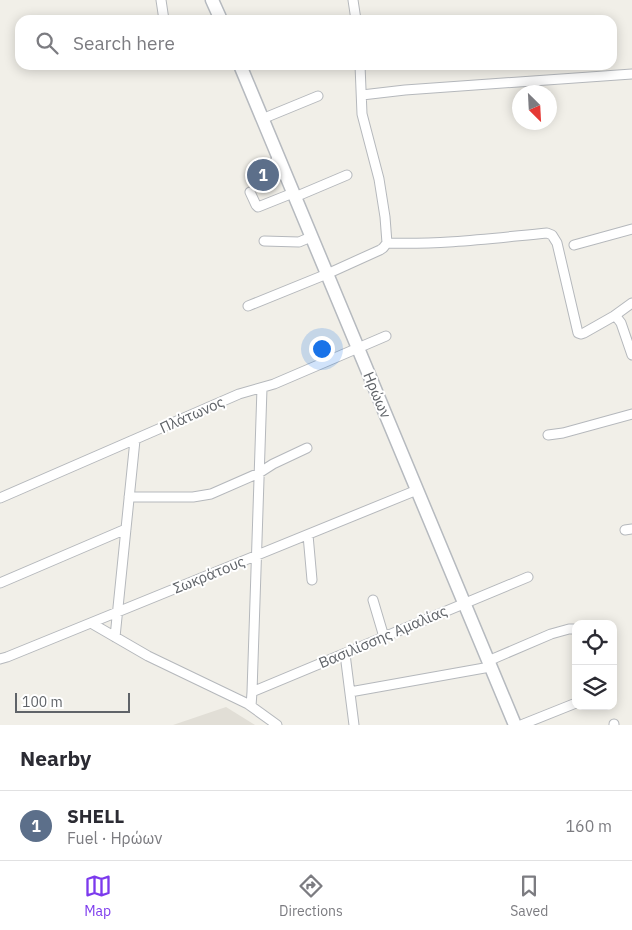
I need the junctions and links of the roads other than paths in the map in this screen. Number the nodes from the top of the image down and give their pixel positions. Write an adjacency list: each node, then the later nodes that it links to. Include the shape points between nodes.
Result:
1 (160, 0): 4 (street)
2 (212, 0): 5 (street)
3 (353, 0): 6 (street)
4 (163, 15)
5 (219, 15)
6 (354, 15)
7 (242, 70): 12 (street, Ηρώων)
8 (360, 70): 10 (street)
9 (632, 74): 10 (street)
10 (362, 95): 19 (street, via 362,114 382,198)
11 (318, 96): 12 (street)
12 (262, 119): 15 (street, Ηρώων)
13 (347, 175): 15 (street)
14 (250, 192): 15 (street, via 258,206)
15 (294, 195): 17 (street, Ηρώων)
16 (632, 229): 20 (street)
17 (311, 237): 18 (street, via 299,242); 21 (street, Ηρώων)
18 (264, 241)
19 (387, 244): 21 (street); 24 (street, via 552,235 557,243 578,333 584,333)
20 (574, 245)
21 (327, 274): 23 (street); 26 (street, Ηρώων)
22 (632, 303): 24 (street)
23 (248, 306)
24 (614, 316): 27 (street, via 621,323)
25 (386, 336): 26 (street, Πλάτωνος)
26 (358, 348): 28 (street, Πλάτωνος); 34 (street, Ηρώων)
27 (632, 355)
28 (262, 388): 31 (street, Πλάτωνος, via 238,394); 33 (street)
29 (632, 414): 30 (street)
30 (548, 435)
31 (135, 440): 35 (street); 36 (street, Πλάτωνος)
32 (307, 448): 33 (street)
33 (259, 473): 35 (street, via 205,496); 39 (street)
34 (417, 490): 38 (street, Σωκράτους); 44 (street, Ηρώων)
35 (129, 497): 37 (street)
36 (0, 498)
37 (126, 529): 42 (street); 45 (street)
38 (308, 536): 39 (street, Σωκράτους); 41 (street)
39 (257, 556): 45 (street, Σωκράτους); 53 (street)
40 (528, 577): 44 (street, Βασιλίσσης Αμαλίας)
41 (312, 580)
42 (0, 583)
43 (372, 600): 49 (street)
44 (464, 604): 49 (street, Βασιλίσσης Αμαλίας); 52 (street, Ηρώων)
45 (118, 611): 46 (street, Σωκράτους); 48 (street)
46 (91, 622): 48 (street); 51 (street, Σωκράτους)
47 (572, 629): 52 (street, via 551,634)
48 (115, 637): 56 (street)
49 (384, 637): 50 (street, Βασιλίσσης Αμαλίας)
50 (345, 654): 53 (street, Βασιλίσσης Αμαλίας); 54 (street)
51 (0, 659)
52 (489, 664): 54 (street); 59 (street, Ηρώων)
53 (252, 692): 56 (street)
54 (350, 692): 58 (street)
55 (572, 705): 60 (street)
56 (252, 706): 57 (street)
57 (277, 725)
58 (354, 725)
59 (514, 725)
60 (522, 725)

